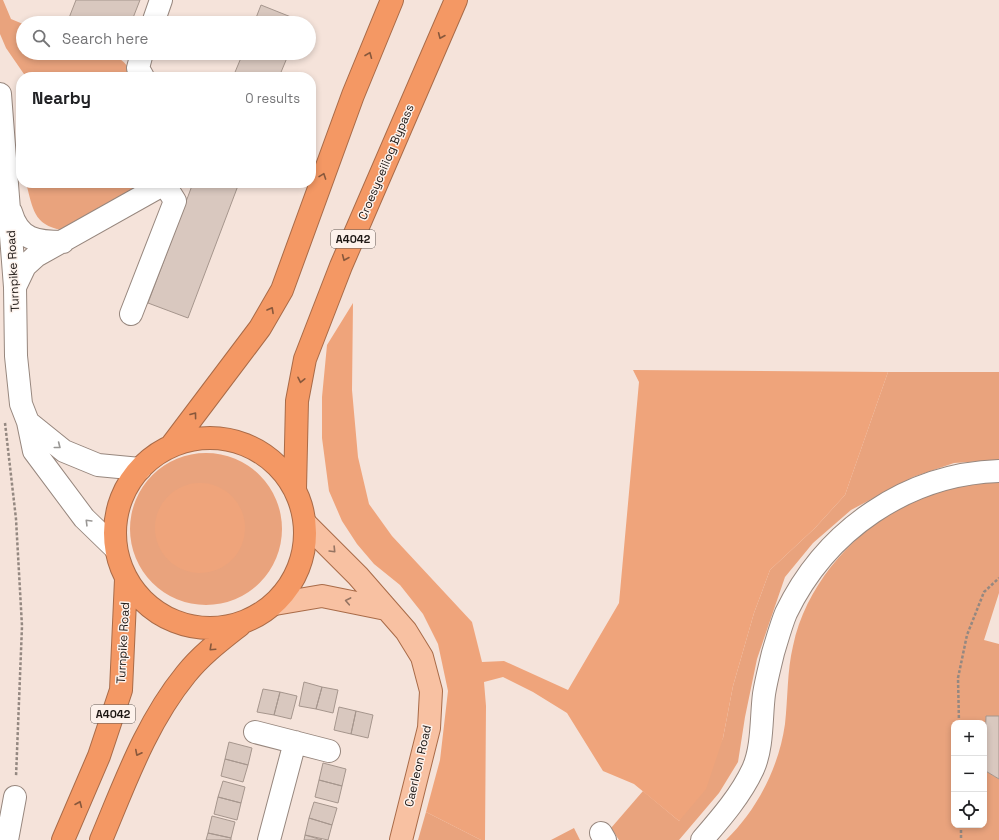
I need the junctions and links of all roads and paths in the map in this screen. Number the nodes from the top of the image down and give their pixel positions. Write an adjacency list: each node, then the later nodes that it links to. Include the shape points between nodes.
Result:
1 (161, 0): 4 (street)
2 (392, 0): 15 (highway, one-way to 2, via 260,328 282,290 353,95)
3 (456, 0): 18 (highway, Croesyceiliog Bypass / A4042, one-way to 18, via 341,266 305,359 297,400)
4 (155, 16)
5 (140, 60): 6 (street, via 138,68)
6 (140, 72)
7 (0, 94): 10 (street, Turnpike Road)
8 (159, 188): 11 (street)
9 (168, 188): 13 (street, via 175,201)
10 (9, 206): 11 (street, via 15,226 26,236 41,242); 12 (street, Turnpike Road)
11 (63, 242): 12 (street, via 36,256 25,266)
12 (15, 287): 14 (street, Turnpike Road, via 16,356)
13 (131, 314)
14 (24, 413): 16 (street, one-way to 16, via 64,451 98,465); 20 (street, Turnpike Road, one-way to 14, via 84,518 34,451); 30 (path, via 4,417 16,519 22,626)
15 (171, 446): 16 (highway, via 154,456); 18 (highway, via 199,439 227,440 254,449 278,466)
16 (140, 469): 20 (highway, via 118,506)
17 (999, 471): 37 (street, via 952,476 906,492 870,513 836,543 808,577 786,613 773,653 764,693 761,736 754,768 735,799)
18 (295, 489): 19 (highway)
19 (305, 523): 23 (highway, via 304,552 294,580); 24 (main road, Caerleon Road, one-way to 24, via 358,576)
20 (116, 549): 22 (highway)
21 (999, 578): 26 (path, via 984,592 967,635 958,678)
22 (126, 579): 25 (highway, via 147,605 176,623 209,629); 33 (highway, Turnpike Road / A4042, one-way to 22, via 99,756 121,690)
23 (275, 604): 24 (main road, one-way to 23, via 322,596); 25 (highway)
24 (386, 609): 36 (main road, Caerleon Road, via 406,631 422,657 431,691 429,728)
25 (243, 623): 34 (highway, A4042, one-way to 34, via 213,646 186,674 158,714 133,762)
26 (959, 720)
27 (255, 732): 28 (street)
28 (295, 742): 29 (street); 35 (street)
29 (329, 751)
30 (15, 797): 32 (street)
31 (961, 828): 38 (path)
32 (7, 840)
33 (64, 840)
34 (101, 840)
35 (270, 840)
36 (400, 840)
37 (702, 840)
38 (961, 840)

